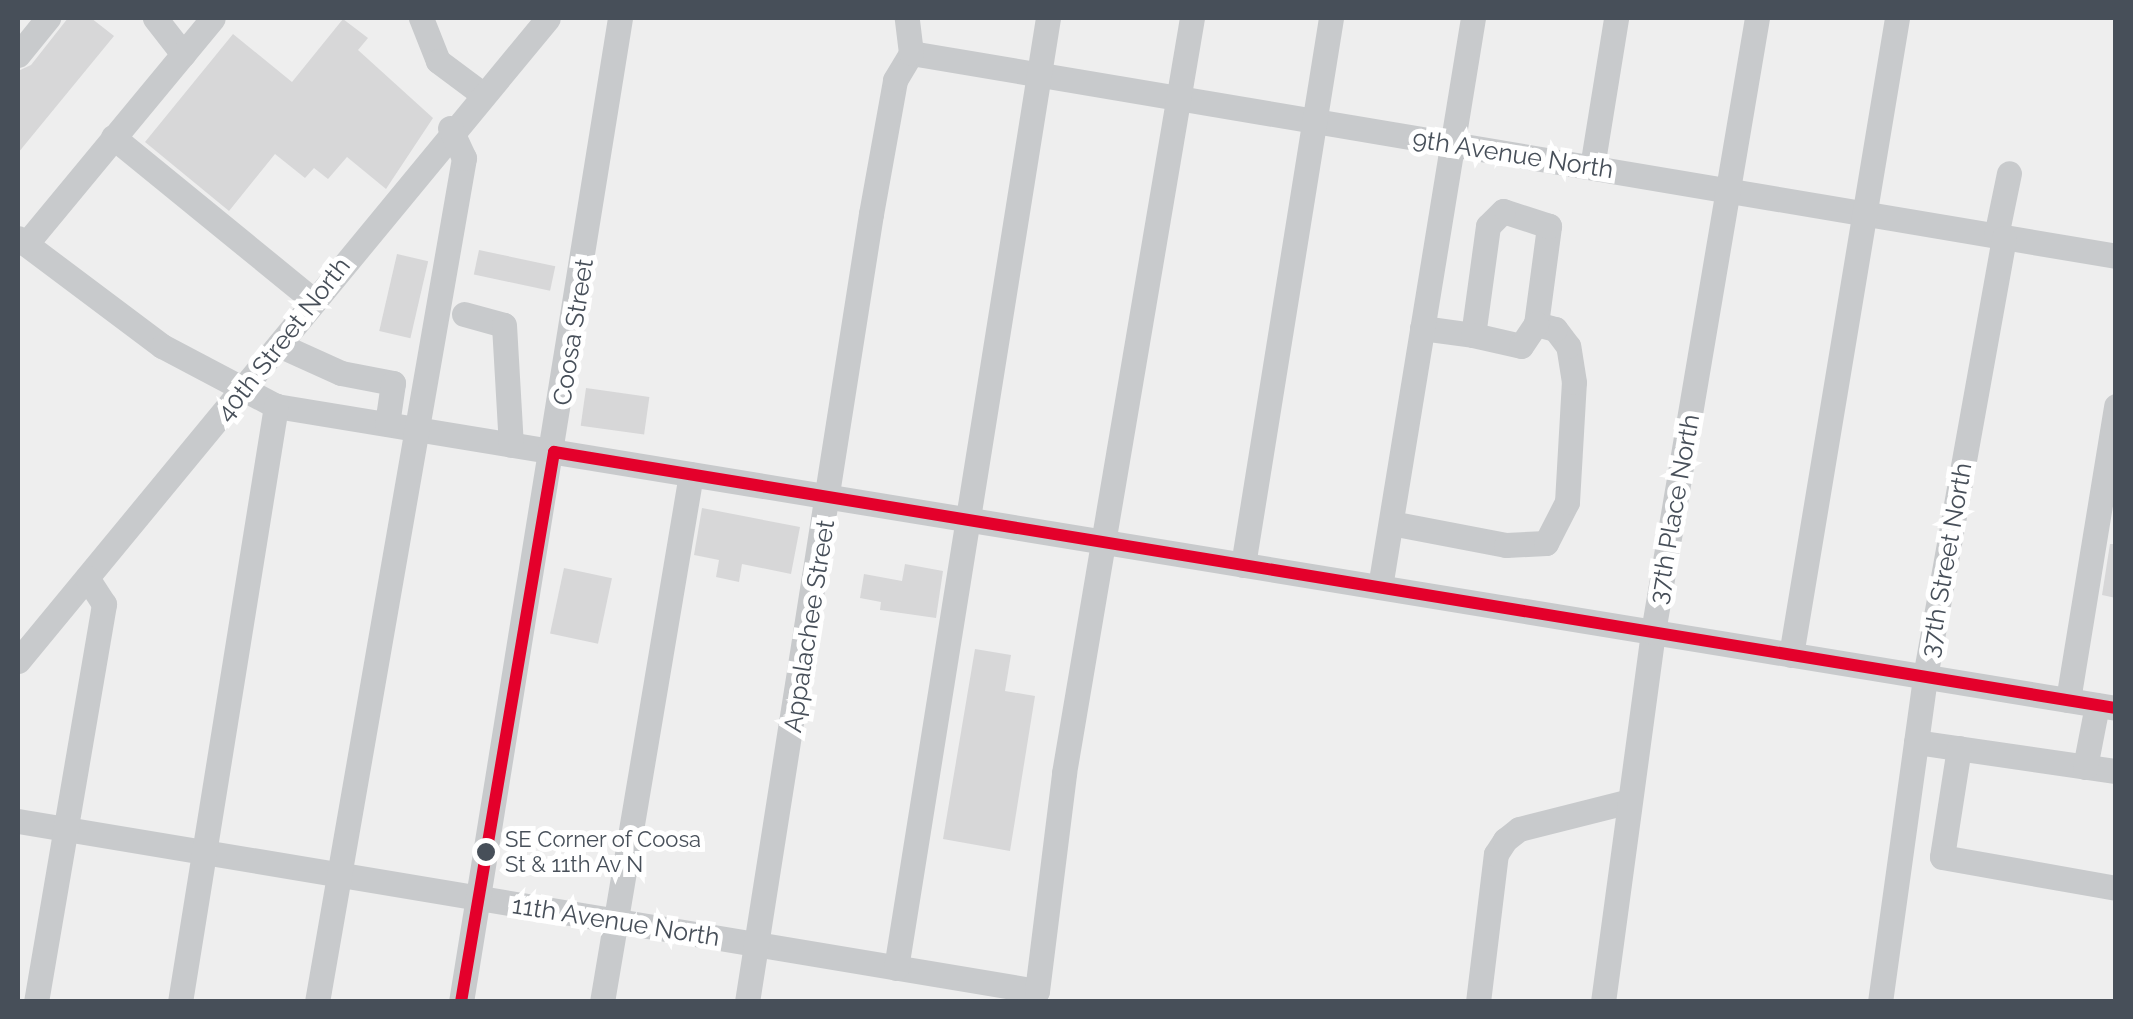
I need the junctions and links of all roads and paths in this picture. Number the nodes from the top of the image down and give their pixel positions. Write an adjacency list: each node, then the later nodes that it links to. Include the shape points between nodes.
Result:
1 (48, 18): 17 (street)
2 (155, 18): 16 (street)
3 (213, 18): 16 (street)
4 (421, 18): 19 (street, via 438,60)
5 (548, 18): 19 (street, 40th Street North)
6 (620, 18): 44 (street, Coosa Street)
7 (907, 18): 15 (street, Appalachee Street)
8 (1048, 18): 18 (street)
9 (1192, 18): 20 (street)
10 (1331, 18): 21 (street)
11 (1473, 18): 24 (street)
12 (1616, 18): 25 (street)
13 (1757, 18): 27 (street, 37th Place North)
14 (1898, 18): 28 (street)
15 (911, 53): 18 (street, 9th Avenue North); 47 (street, Appalachee Street, via 895,80)
16 (182, 54): 23 (street)
17 (18, 56)
18 (1039, 76): 20 (street, 9th Avenue North); 48 (street)
19 (481, 93): 22 (street, 40th Street North)
20 (1179, 101): 21 (street, 9th Avenue North); 50 (street)
21 (1314, 122): 24 (street, 9th Avenue North); 51 (street)
22 (450, 128): 32 (street, 40th Street North); 42 (street, via 464,158)
23 (113, 137): 30 (street); 32 (street)
24 (1452, 144): 25 (street, 9th Avenue North); 35 (street)
25 (1592, 167): 27 (street, 9th Avenue North)
26 (2008, 173): 29 (street, 37th Street North)
27 (1728, 191): 28 (street, 9th Avenue North); 54 (street, 37th Place North)
28 (1863, 214): 29 (street, 9th Avenue North); 55 (street)
29 (2000, 237): 31 (street, 9th Avenue North); 57 (street, 37th Street North)
30 (22, 241): 38 (street, via 162,346)
31 (2116, 256)
32 (313, 300): 37 (street, 40th Street North)
33 (464, 314): 43 (street, via 504,326)
34 (1536, 324): 36 (street, via 1522,346); 36 (street, via 1550,226 1503,212 1488,226); 49 (street, via 1555,329 1568,346 1574,382 1567,502 1546,543 1506,546)
35 (1422, 328): 36 (street); 49 (street)
36 (1473, 335)
37 (280, 346): 38 (street, 40th Street North); 41 (street, via 341,373 394,382)
38 (244, 393): 39 (street); 52 (street, 40th Street North)
39 (276, 406): 41 (street); 67 (street)
40 (2116, 406): 46 (street)
41 (387, 424): 42 (street)
42 (416, 429): 43 (street); 68 (street)
43 (512, 445): 44 (street)
44 (554, 452): 45 (street); 70 (street, Coosa Street)
45 (691, 474): 47 (street); 71 (street)
46 (2109, 489): 58 (street)
47 (830, 497): 48 (street); 72 (street, Appalachee Street)
48 (967, 520): 50 (street); 73 (street)
49 (1391, 523): 53 (street)
50 (1103, 542): 51 (street); 75 (street, via 1064,772)
51 (1244, 565): 53 (street)
52 (87, 578): 56 (street, 40th Street North); 66 (street, via 104,604)
53 (1380, 587): 54 (street)
54 (1652, 632): 55 (street); 64 (street, 37th Place North)
55 (1791, 655): 57 (street)
56 (18, 661)
57 (1925, 677): 58 (street); 60 (street, 37th Street North)
58 (2068, 700): 59 (street)
59 (2106, 707): 62 (street)
60 (1916, 742): 61 (street); 84 (street, 37th Street North)
61 (1959, 748): 62 (street); 69 (street, via 1942,856)
62 (2085, 767): 63 (street)
63 (2116, 771)
64 (1630, 801): 82 (street, via 1519,829 1505,840 1496,854); 83 (street, 37th Place North)
65 (18, 821): 66 (street, 11th Avenue North)
66 (66, 829): 67 (street, 11th Avenue North); 76 (street)
67 (205, 852): 68 (street, 11th Avenue North); 77 (street)
68 (337, 874): 70 (street, 11th Avenue North); 78 (street)
69 (2116, 888)
70 (478, 898): 71 (street, 11th Avenue North); 79 (street, Coosa Street)
71 (616, 921): 72 (street, 11th Avenue North); 80 (street)
72 (757, 944): 73 (street, 11th Avenue North); 81 (street, Appalachee Street)
73 (896, 968): 74 (street, 11th Avenue North)
74 (1001, 995): 75 (street, 11th Avenue North)
75 (1039, 996)
76 (36, 1002)
77 (180, 1002)
78 (317, 1002)
79 (461, 1002)
80 (602, 1002)
81 (747, 1002)
82 (1478, 1002)
83 (1603, 1002)
84 (1880, 1002)

